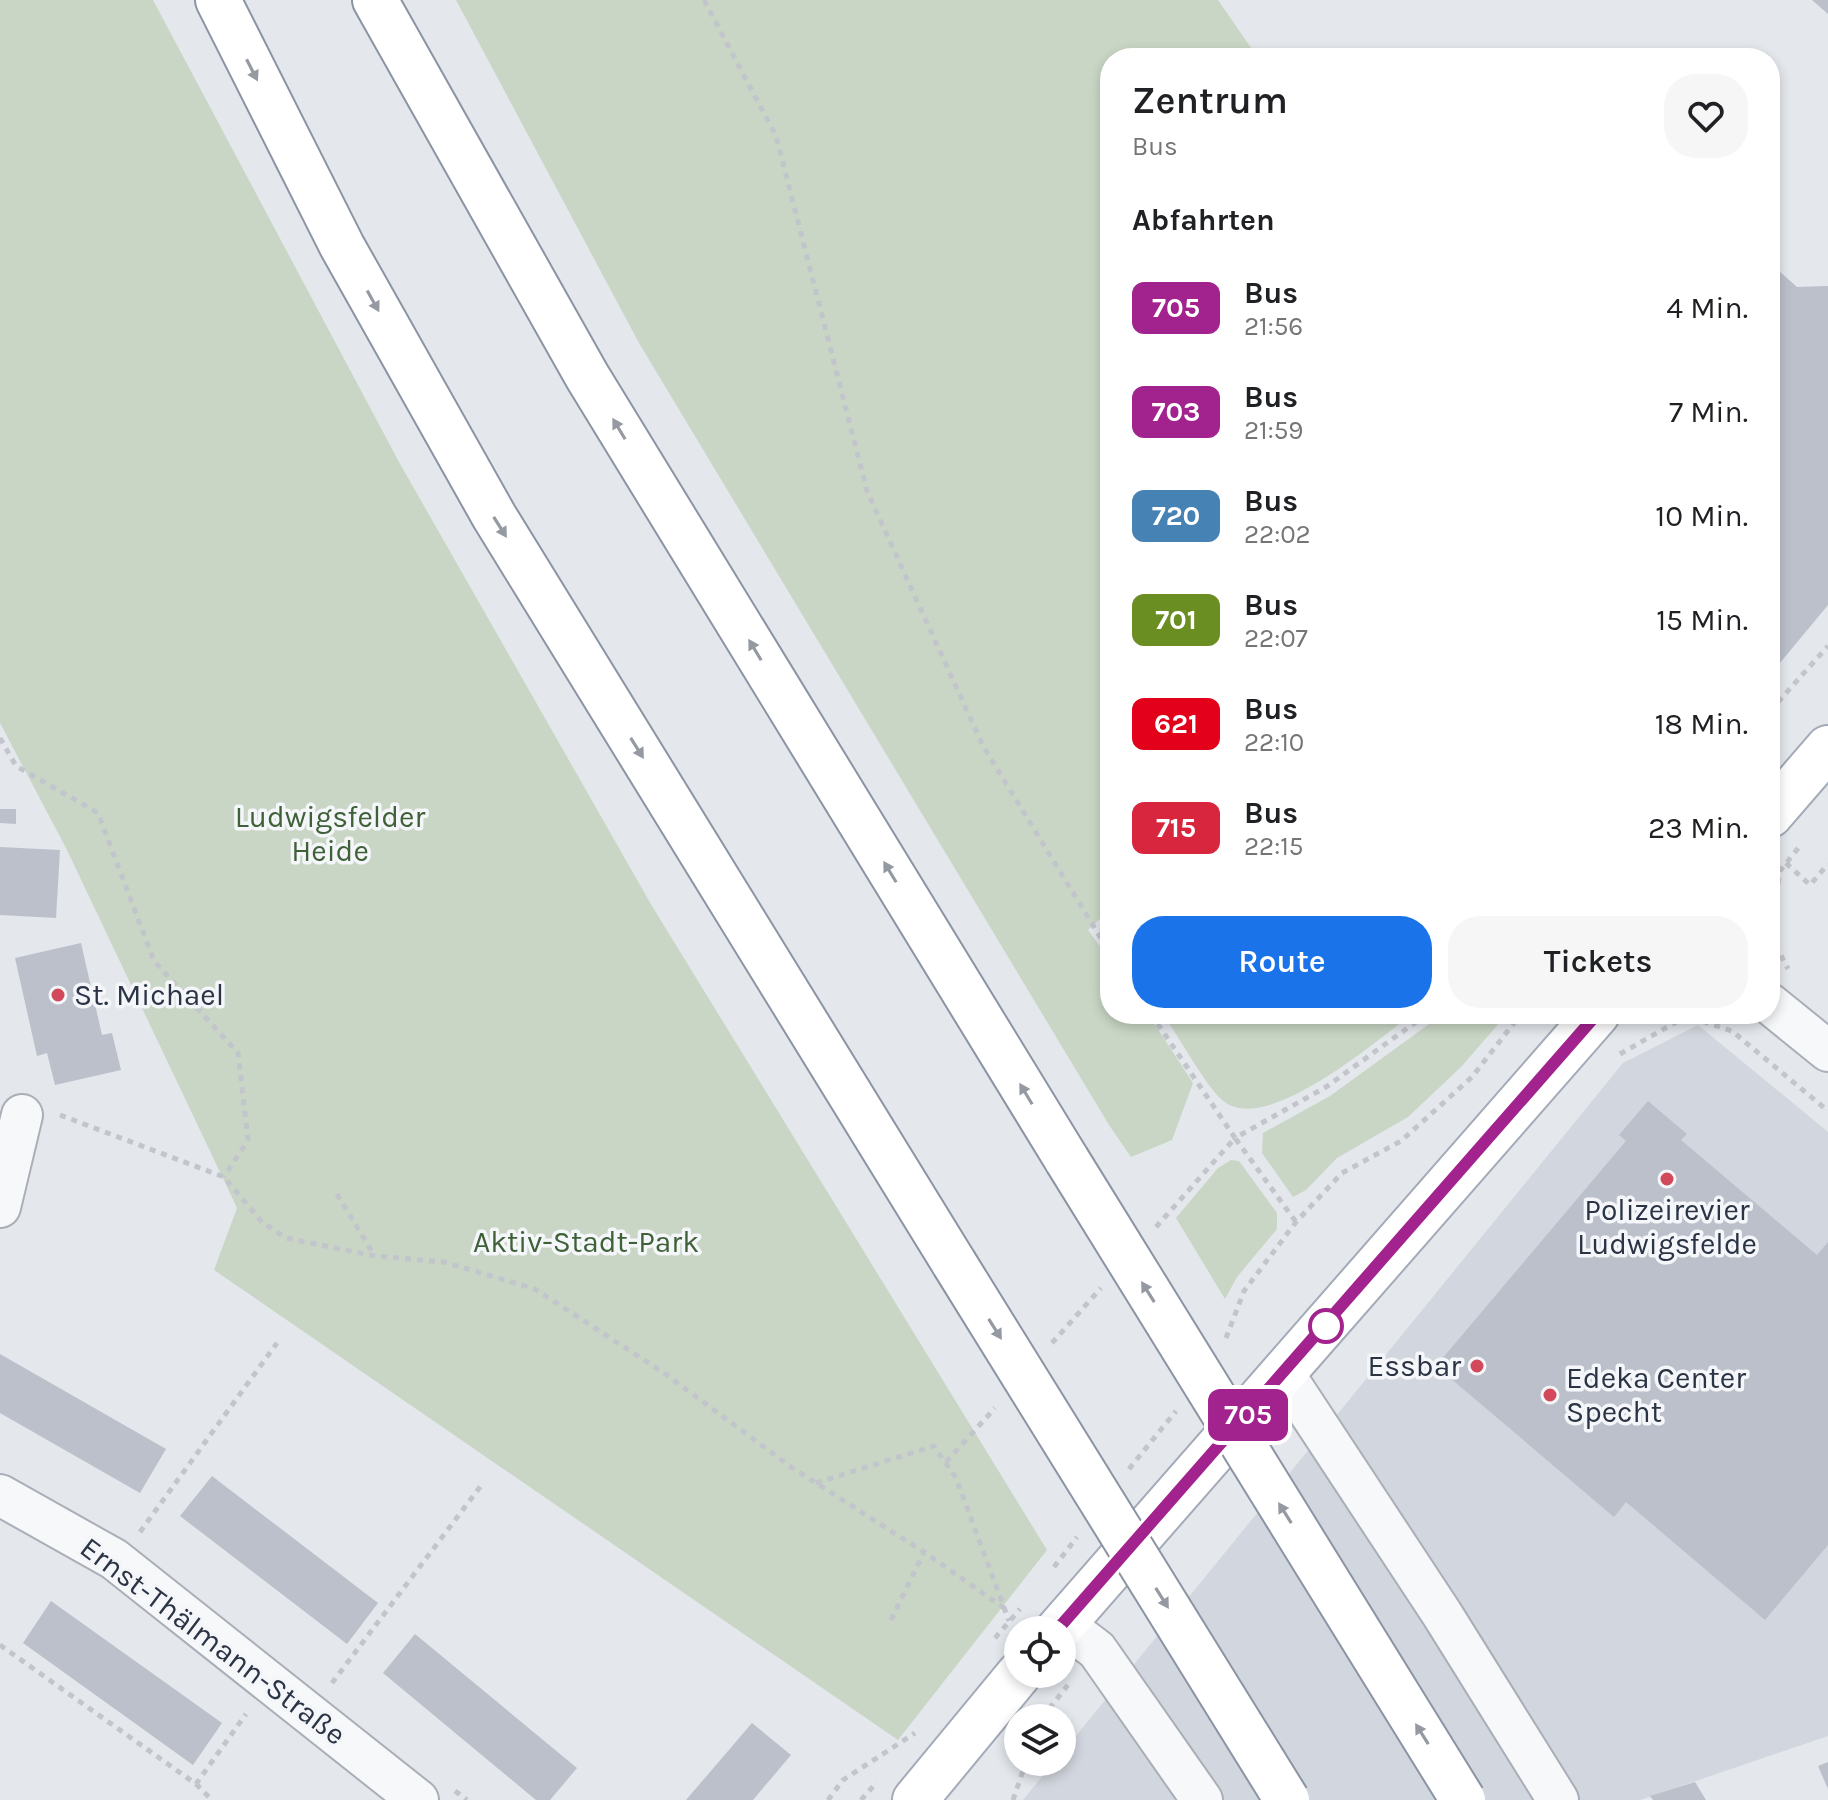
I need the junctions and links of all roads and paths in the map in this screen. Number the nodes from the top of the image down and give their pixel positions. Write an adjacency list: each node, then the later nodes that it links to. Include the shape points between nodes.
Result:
1 (218, 0): 51 (main road, one-way to 51, bridge, via 342,246 494,516)
2 (375, 0): 52 (main road, one-way to 2, bridge, via 572,352)
3 (704, 0): 13 (path, via 776,136 867,491 983,746)
4 (1828, 646): 5 (path)
5 (1780, 700)
6 (0, 738): 22 (path, via 16,766 98,813 154,961 238,1053 248,1140)
7 (1828, 748): 8 (main road)
8 (1780, 803)
9 (1803, 843): 10 (path)
10 (1786, 863): 11 (path, via 1810,885); 12 (path)
11 (1828, 864)
12 (1780, 871)
13 (1100, 937)
14 (1780, 1012): 19 (street)
15 (1158, 1024): 16 (path, via 1235,1138 1326,1087)
16 (1413, 1024)
17 (1588, 1024): 27 (main road)
18 (1711, 1024): 20 (path, via 1732,1031)
19 (1828, 1051)
20 (1828, 1111)
21 (22, 1115): 22 (path, via 62,1115); 24 (street)
22 (224, 1177): 25 (path, via 262,1222 286,1238)
23 (337, 1194): 25 (path)
24 (0, 1207)
25 (375, 1256): 29 (path, via 444,1262 535,1289 664,1373)
26 (277, 1343): 32 (path)
27 (1284, 1374): 35 (main road); 53 (street)
28 (483, 1483): 41 (path)
29 (816, 1483): 31 (path); 33 (path, via 934,1446 956,1478)
30 (0, 1495): 32 (street, Ernst-Thälmann-Straße)
31 (924, 1552): 33 (path); 36 (path)
32 (118, 1562): 41 (street, Ernst-Thälmann-Straße)
33 (1007, 1610): 34 (path)
34 (1008, 1616)
35 (1070, 1616)
36 (891, 1620)
37 (1076, 1637): 50 (street, via 1097,1650)
38 (0, 1645): 44 (path)
39 (1007, 1688): 48 (main road)
40 (252, 1705): 44 (path)
41 (310, 1712): 46 (street, Ernst-Thälmann-Straße)
42 (926, 1726): 47 (path, via 843,1780)
43 (1021, 1776): 49 (path)
44 (196, 1784): 45 (path)
45 (212, 1800)
46 (418, 1800)
47 (828, 1800)
48 (915, 1800)
49 (1013, 1800)
50 (1202, 1800)
51 (1287, 1800)
52 (1463, 1800)
53 (1558, 1800)

